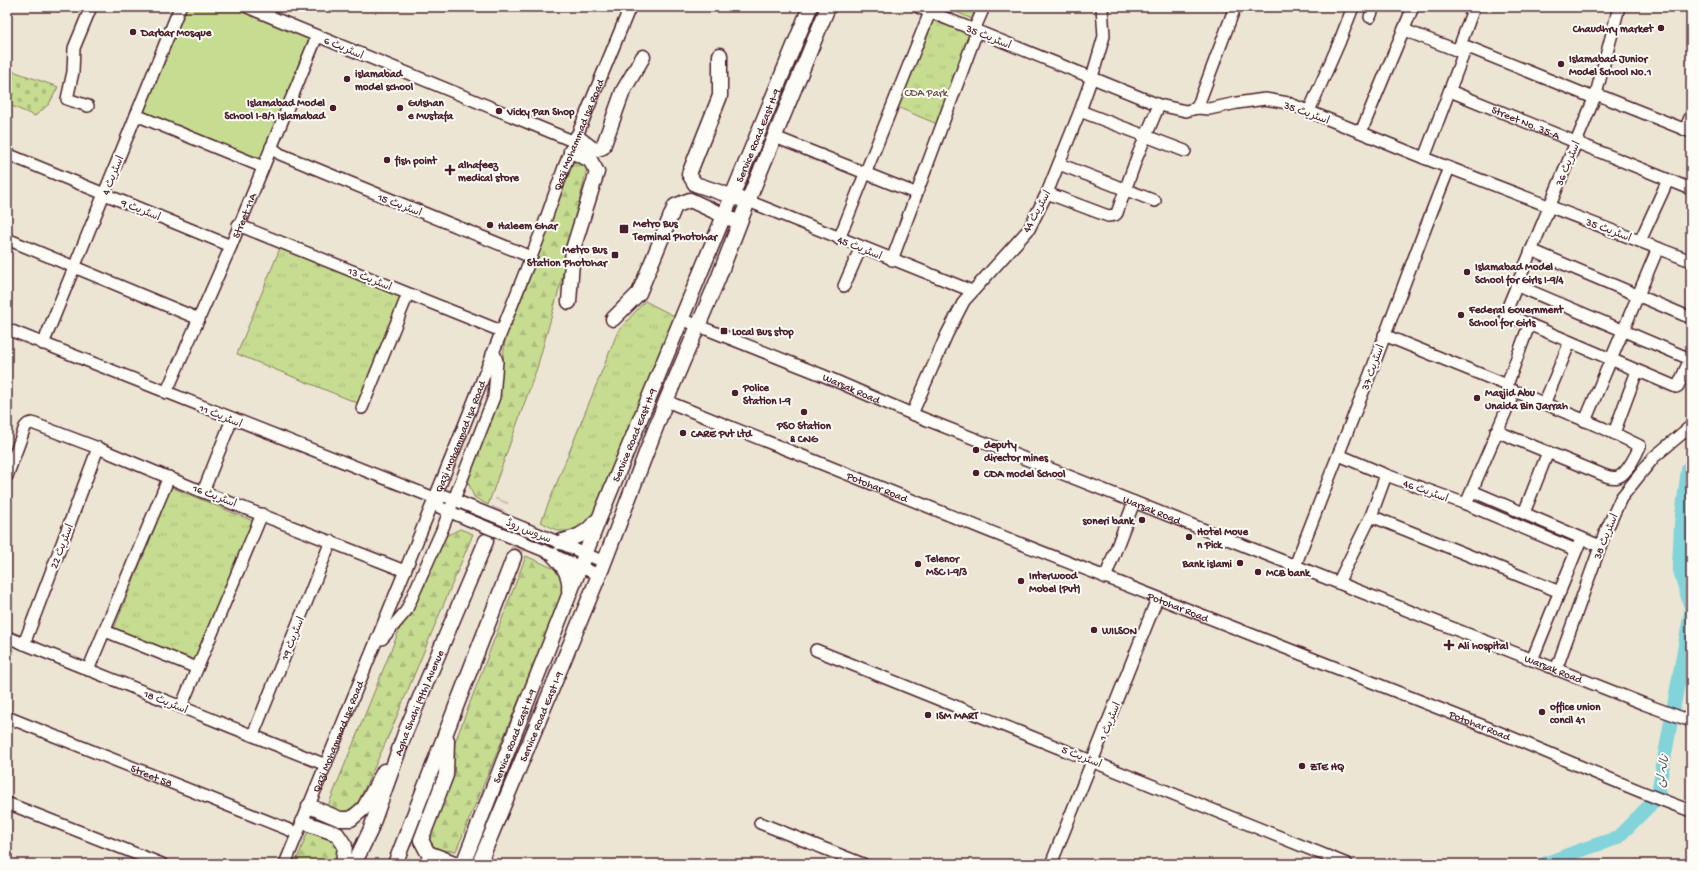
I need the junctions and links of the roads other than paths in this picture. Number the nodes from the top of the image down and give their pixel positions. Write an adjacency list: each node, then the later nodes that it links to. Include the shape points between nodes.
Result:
1 (91, 7): 26 (street, via 74,48 73,72 67,99)
2 (180, 7): 31 (street, اسٹریٹ 4)
3 (248, 7): 17 (street, اسٹریٹ 6)
4 (630, 7): 38 (street, Qazi Mohammad Isa Road)
5 (810, 7): 19 (main road, Service Road East H-9)
6 (828, 7): 22 (main road, Service Road East H-9)
7 (984, 7): 16 (street)
8 (1102, 7): 23 (street, اسٹریٹ 44, via 1104,36)
9 (1235, 7): 28 (street)
10 (1353, 7): 30 (street)
11 (1413, 7): 15 (street)
12 (1474, 7): 18 (street)
13 (1619, 7): 25 (street, اسٹریٹ 36)
14 (926, 9): 16 (street, اسٹریٹ 35); 46 (street)
15 (1404, 30): 18 (street); 34 (street)
16 (974, 34): 23 (street, اسٹریٹ 35); 52 (street)
17 (317, 36): 38 (street, اسٹریٹ 6); 39 (street, Street 11A)
18 (1461, 52): 24 (street); 25 (street, via 1468,46)
19 (790, 53): 22 (main road); 53 (main road, Service Road East H-9)
20 (720, 55): 53 (main road, via 720,96 689,174 694,184)
21 (643, 57): 38 (main road, via 622,90 603,147 594,150)
22 (805, 60): 35 (main road, Service Road East H-9)
23 (1092, 77): 27 (street, اسٹریٹ 35); 29 (street, اسٹریٹ 44)
24 (1450, 91): 37 (street, Street No. 35-A); 42 (street)
25 (1595, 96): 33 (street); 37 (street, اسٹریٹ 36)
26 (88, 106)
27 (1159, 106): 28 (street, اسٹریٹ 35, via 1186,111); 36 (street)
28 (1197, 108): 30 (street, اسٹریٹ 35, via 1209,109 1265,99 1288,103)
29 (1080, 111): 36 (street); 43 (street, اسٹریٹ 44)
30 (1309, 111): 34 (street, اسٹریٹ 35)
31 (136, 115): 44 (street); 51 (street, اسٹریٹ 4)
32 (1691, 116): 33 (street)
33 (1688, 131)
34 (1361, 132): 42 (street, اسٹریٹ 35)
35 (774, 137): 46 (street); 55 (main road, Service Road East H-9)
36 (1146, 137): 40 (street); 48 (street)
37 (1575, 142): 47 (street, Street No. 35-A); 56 (street, اسٹریٹ 36)
38 (574, 144): 67 (street, Qazi Mohammad Isa Road); 76 (main road, via 590,160 597,172 573,249)
39 (271, 148): 44 (street, Street 11A); 67 (street, اسٹریٹ 15, via 339,179)
40 (1185, 151)
41 (7, 154): 51 (street, اسٹریٹ 9)
42 (1424, 158): 45 (street, اسٹریٹ 35)
43 (1059, 164): 48 (street); 50 (street, اسٹریٹ 44)
44 (263, 167): 59 (street, Street 11A)
45 (1449, 168): 56 (street, اسٹریٹ 35); 86 (street, اسٹریٹ 37)
46 (865, 173): 52 (street); 61 (street)
47 (1668, 180): 49 (street, Street No. 35-A); 62 (street)
48 (1126, 189): 50 (street, via 1117,213 1112,216); 54 (street)
49 (1691, 189)
50 (1047, 193): 73 (street, اسٹریٹ 44, via 1028,229)
51 (105, 194): 63 (street, اسٹریٹ 9); 70 (street, اسٹریٹ 4)
52 (915, 194): 68 (street)
53 (731, 197): 55 (main road); 57 (main road, Service Road East H-9)
54 (1155, 201)
55 (748, 202): 58 (main road, Service Road East H-9); 61 (street, اسٹریٹ 45)
56 (1549, 206): 62 (street, اسٹریٹ 35); 66 (street, اسٹریٹ 36)
57 (723, 216): 58 (main road); 79 (main road, via 690,200 675,206 639,293); 80 (main road, Service Road East H-9)
58 (740, 223): 82 (main road, Service Road East H-9)
59 (238, 225): 63 (street, Street 11A); 74 (street, اسٹریٹ 13)
60 (7, 239): 70 (street)
61 (839, 239): 64 (street, اسٹریٹ 45)
62 (1640, 241): 65 (street, اسٹریٹ 35)
63 (230, 246): 78 (street, Street 11A)
64 (861, 247): 68 (street, اسٹریٹ 45); 72 (street)
65 (1658, 248): 69 (street, اسٹریٹ 35); 75 (street)
66 (1531, 250): 71 (street, اسٹریٹ 36); 75 (street)
67 (531, 257): 85 (street, Qazi Mohammad Isa Road)
68 (892, 260): 73 (street, اسٹریٹ 45)
69 (1691, 261)
70 (74, 266): 78 (street); 88 (street, اسٹریٹ 4)
71 (1516, 285): 81 (street, اسٹریٹ 36, via 1505,314); 84 (street)
72 (844, 286)
73 (972, 291): 98 (street, اسٹریٹ 44, via 946,334)
74 (408, 294): 85 (street, اسٹریٹ 13); 97 (street)
75 (1637, 296): 77 (street); 84 (street)
76 (570, 302)
77 (1691, 318)
78 (199, 319): 94 (street, Street 11A)
79 (613, 319)
80 (681, 319): 82 (street, Warsak Road); 118 (main road, Service Road East H-9)
81 (1529, 325): 87 (street); 93 (street)
82 (698, 326): 95 (main road, Service Road East H-9); 98 (street, Warsak Road)
83 (7, 329): 88 (street, اسٹریٹ 11)
84 (1623, 330): 90 (street); 91 (street)
85 (501, 331): 89 (street, Qazi Mohammad Isa Road)
86 (1384, 335): 93 (street); 106 (street, اسٹریٹ 37)
87 (1570, 342): 91 (street); 96 (street)
88 (43, 344): 94 (street, اسٹریٹ 11)
89 (492, 354): 112 (street, Qazi Mohammad Isa Road); 113 (street, via 498,361 494,397)
90 (1690, 358): 92 (street, via 1677,387)
91 (1611, 360): 92 (street); 100 (street)
92 (1637, 371): 103 (street)
93 (1507, 386): 96 (street); 102 (street, via 1511,399)
94 (166, 393): 99 (street, اسٹریٹ 11)
95 (666, 401): 130 (main road, Service Road East H-9); 132 (street, Potohar Road)
96 (1544, 404): 100 (street)
97 (362, 408)
98 (912, 414): 114 (street, Warsak Road)
99 (232, 419): 111 (street); 112 (street, اسٹریٹ 11)
100 (1585, 421): 103 (street)
101 (1691, 426): 124 (street, اسٹریٹ 38, via 1654,457 1621,498)
102 (1496, 431): 105 (street); 110 (street)
103 (1614, 433): 105 (street, via 1640,446 1631,464 1618,477 1606,476)
104 (98, 448): 108 (street, اسٹریٹ 16, via 28,424); 109 (street, اسٹریٹ 16); 140 (street, اسٹریٹ 22)
105 (1548, 452): 119 (street)
106 (1339, 455): 107 (street, اسٹریٹ 46); 129 (street, اسٹریٹ 37)
107 (1386, 475): 115 (street, اسٹریٹ 46); 120 (street)
108 (7, 476)
109 (169, 477): 111 (street, اسٹریٹ 16); 137 (street)
110 (1472, 491): 115 (street); 119 (street)
111 (203, 492): 117 (street, اسٹریٹ 16)
112 (436, 499): 113 (street, سروس روڈ, via 445,496); 116 (street, سروس روڈ, via 439,507); 131 (street, Qazi Mohammad Isa Road)
113 (454, 499): 116 (street); 125 (street, سروس روڈ, bridge)
114 (1134, 502): 129 (street, Warsak Road); 132 (street)
115 (1466, 504): 126 (street, اسٹریٹ 46)
116 (449, 512): 125 (street, سروس روڈ, bridge); 139 (street, via 406,611 382,639)
117 (262, 514): 122 (street, اسٹریٹ 16); 143 (street)
118 (601, 514): 125 (main road, via 583,534); 128 (main road, Service Road East H-9)
119 (1524, 514): 121 (street)
120 (1371, 516): 133 (street); 134 (street)
121 (1582, 538): 124 (street); 126 (street)
122 (331, 541): 131 (street, اسٹریٹ 16); 151 (street, اسٹریٹ 19)
123 (486, 542): 150 (main road, Agha Shahi (9th) Avenue)
124 (1600, 546): 145 (street, اسٹریٹ 38)
125 (555, 548): 128 (street, سروس روڈ); 135 (main road, via 567,574)
126 (1576, 550): 134 (street)
127 (514, 557): 149 (main road)
128 (582, 560): 130 (street, سروس روڈ); 135 (main road, Service Road East H-9)
129 (1295, 566): 133 (street, Warsak Road)
130 (602, 568): 166 (main road, Service Road East I-9)
131 (405, 571): 139 (street, Qazi Mohammad Isa Road)
132 (1105, 578): 136 (street, Potohar Road)
133 (1338, 583): 142 (street, Warsak Road)
134 (1560, 592): 142 (street)
135 (567, 598): 165 (main road, Service Road East H-9)
136 (1157, 599): 152 (street, اسٹریٹ 1); 156 (street, Potohar Road, via 1531,745)
137 (105, 631): 143 (street); 144 (street)
138 (7, 637): 140 (street, اسٹریٹ 18)
139 (377, 638): 153 (street, Qazi Mohammad Isa Road)
140 (24, 644): 144 (street, اسٹریٹ 18)
141 (816, 650): 152 (street, اسٹریٹ 5)
142 (1532, 660): 145 (street, Warsak Road)
143 (197, 668): 146 (street)
144 (88, 670): 146 (street, اسٹریٹ 18)
145 (1556, 670): 148 (street, Warsak Road)
146 (181, 707): 151 (street, اسٹریٹ 18)
147 (7, 717): 158 (street, Street 58)
148 (1686, 720)
149 (448, 728): 163 (main road); 164 (main road, via 446,776 421,840 428,853)
150 (405, 733): 155 (main road, via 364,808 351,819 340,819); 162 (main road, Agha Shahi (9th) Avenue, via 370,831)
151 (253, 736): 153 (street, اسٹریٹ 18)
152 (1093, 760): 168 (street, اسٹریٹ 1); 169 (street, اسٹریٹ 5)
153 (326, 765): 155 (street, Qazi Mohammad Isa Road)
154 (7, 803): 159 (street)
155 (309, 806): 158 (street, Qazi Mohammad Isa Road)
156 (1691, 811)
157 (760, 823): 167 (street)
158 (300, 828): 160 (street, Qazi Mohammad Isa Road); 161 (main road, via 337,834 346,846)
159 (162, 864)
160 (285, 864)
161 (343, 864)
162 (354, 864)
163 (395, 864)
164 (457, 864)
165 (462, 864)
166 (479, 864)
167 (863, 864)
168 (1051, 864)
169 (1347, 864)

